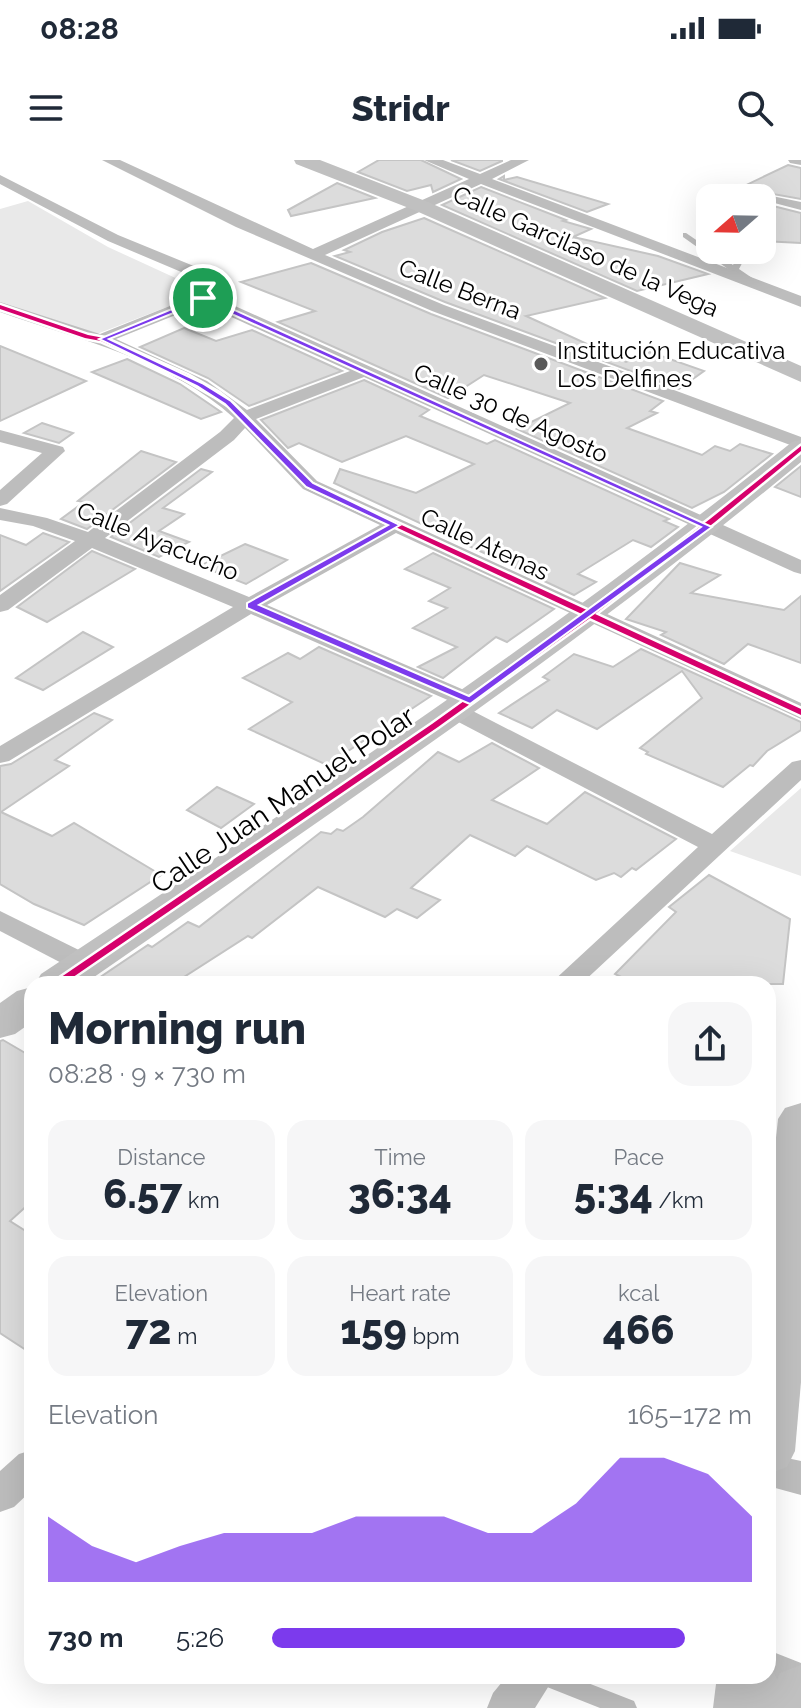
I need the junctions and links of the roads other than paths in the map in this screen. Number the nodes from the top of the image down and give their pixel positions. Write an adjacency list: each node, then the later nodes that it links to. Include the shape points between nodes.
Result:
1 (109, 160): 15 (street, Calle Berna)
2 (303, 160): 12 (street, Calle Garcilaso de la Vega)
3 (431, 160): 8 (street)
4 (522, 160): 8 (street)
5 (795, 160): 6 (street)
6 (801, 161)
7 (0, 179): 9 (street)
8 (482, 179): 12 (street); 18 (street)
9 (22, 190): 10 (street); 19 (street, via 113,238 218,281 221,286)
10 (0, 196)
11 (776, 201): 13 (street)
12 (421, 206): 15 (street); 24 (street, Calle Garcilaso de la Vega)
13 (801, 206)
14 (686, 235): 17 (lane)
15 (312, 255): 27 (street, Calle Berna)
16 (738, 264): 17 (lane)
17 (735, 269): 18 (lane)
18 (762, 289): 20 (street)
19 (203, 298): 22 (street); 23 (street, Calle 30 de Agosto)
20 (801, 302)
21 (0, 307): 22 (street, Calle Atenas)
22 (102, 339): 25 (street, Calle Atenas, via 200,385)
23 (362, 372): 25 (street); 31 (street, Calle 30 de Agosto)
24 (801, 375)
25 (245, 417): 30 (street, Calle Atenas, via 310,485); 32 (street)
26 (0, 436): 28 (street, via 56,451)
27 (801, 446): 31 (street, Calle Juan Manuel Polar)
28 (0, 500)
29 (0, 514): 32 (street, Calle Ayacucho, via 25,517)
30 (395, 525): 35 (street); 36 (street, Calle Atenas)
31 (708, 527): 33 (street, Calle 30 de Agosto); 36 (street, Calle Juan Manuel Polar)
32 (88, 540): 34 (street); 35 (street, Calle Ayacucho)
33 (801, 568)
34 (0, 605)
35 (251, 605): 37 (street, Calle Ayacucho); 39 (street)
36 (591, 615): 37 (street, Calle Juan Manuel Polar); 38 (street, Calle Atenas)
37 (462, 706): 41 (street, Calle Ayacucho); 43 (street, Calle Juan Manuel Polar)
38 (801, 712)
39 (0, 756)
40 (801, 767): 41 (street)
41 (714, 845): 44 (street)
42 (0, 920): 43 (street)
43 (71, 974)
44 (573, 976)
45 (801, 1119): 46 (street)
46 (776, 1315)
47 (776, 1472): 49 (street)
48 (24, 1473): 50 (street)
49 (801, 1478)
50 (0, 1495)
51 (776, 1673): 52 (street)
52 (801, 1683)
53 (528, 1684): 57 (street)
54 (564, 1684): 58 (lane)
55 (746, 1684): 59 (street)
56 (801, 1694): 60 (street)
57 (508, 1708)
58 (626, 1708)
59 (744, 1708)
60 (800, 1708)

